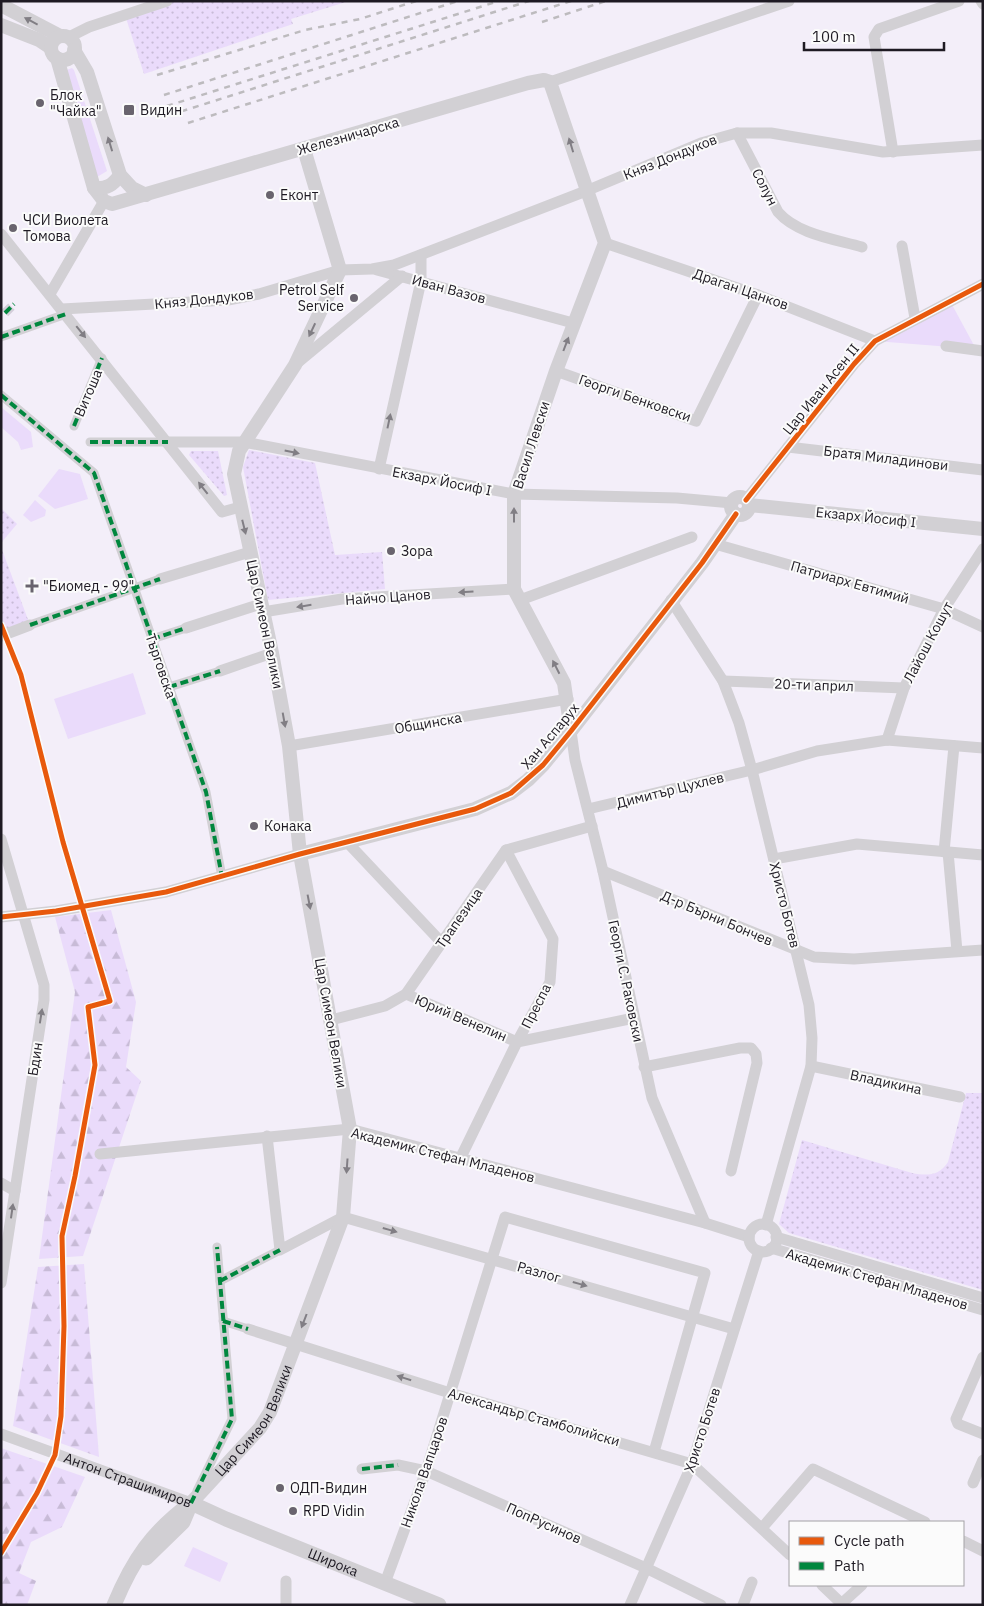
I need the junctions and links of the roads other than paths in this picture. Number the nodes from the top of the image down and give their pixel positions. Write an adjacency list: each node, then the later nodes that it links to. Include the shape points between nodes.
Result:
1 (167, 1): 6 (street, via 89,27)
2 (789, 1): 8 (street, Железничарска)
3 (959, 1): 12 (street, via 879,29 874,37)
4 (1, 5): 6 (street, one-way to 4)
5 (1, 25): 7 (street, via 39,40)
6 (68, 41): 7 (street, via 53,41); 7 (street, via 68,58); 13 (street, one-way to 6, via 87,72)
7 (54, 53): 14 (street)
8 (550, 82): 11 (street, Железничарска, via 528,83); 15 (street, one-way to 8)
9 (737, 133): 12 (street, Княз Дондуков, via 770,133 856,149); 15 (street, Княз Дондуков, via 701,143); 21 (street, Солун, via 784,219 801,229)
10 (983, 145): 12 (street, Княз Дондуков)
11 (304, 149): 16 (street, Железничарска); 24 (street)
12 (893, 152)
13 (120, 175): 14 (street, via 109,186); 16 (street, via 132,188)
14 (94, 188): 17 (street)
15 (586, 191): 19 (street); 22 (street, Княз Дондуков)
16 (146, 195): 17 (street, Железничарска, via 112,204)
17 (104, 201): 28 (street)
18 (1, 234): 28 (street)
19 (605, 243): 29 (street, Драган Цанков); 32 (street, Васил Левски)
20 (902, 246): 31 (street)
21 (862, 247)
22 (420, 255): 23 (street, Княз Дондуков); 26 (street)
23 (372, 269): 24 (street, Княз Дондуков); 25 (street, Княз Дондуков)
24 (340, 270): 30 (street, Княз Дондуков, via 257,295 228,300); 38 (street, one-way to 38)
25 (402, 276): 26 (street, Иван Вазов); 38 (street, Иван Вазов)
26 (421, 281): 32 (street, Иван Вазов); 46 (street, one-way to 26)
27 (983, 284): 31 (street, Цар Иван Асен II)
28 (50, 294): 30 (street)
29 (758, 294): 34 (street, Драган Цанков); 39 (street, Георги Бенковски, via 696,421)
30 (64, 311): 33 (street, Княз Дондуков); 37 (street, one-way to 37)
31 (915, 318): 34 (street, Цар Иван Асен II)
32 (574, 323): 39 (street, Васил Левски, one-way to 32)
33 (1, 337)
34 (875, 341): 45 (street, Цар Иван Асен II)
35 (946, 346): 36 (street)
36 (983, 351)
37 (102, 358): 41 (street, Витоша); 43 (street)
38 (295, 365): 44 (street)
39 (556, 371): 48 (street, Васил Левски)
40 (1, 395): 58 (street, Търговска, via 94,473)
41 (74, 426)
42 (90, 442): 43 (street)
43 (168, 442): 44 (street, Екзарх Йосиф I); 50 (street, one-way to 43, via 222,512)
44 (244, 442): 46 (street, Екзарх Йосиф I, one-way to 46); 50 (street, Цар Симеон Велики, via 234,466)
45 (788, 447): 47 (street, Братя Миладинови); 49 (street, Цар Иван Асен II)
46 (379, 469): 48 (street, Екзарх Йосиф I)
47 (983, 470)
48 (514, 494): 51 (street, Екзарх Йосиф I, via 677,498); 59 (street, Васил Левски, one-way to 48)
49 (748, 502): 51 (street, via 744,514); 52 (street, Екзарх Йосиф I)
50 (240, 507): 56 (street, Цар Симеон Велики, one-way to 56)
51 (734, 508): 54 (street, Хан Аспарух)
52 (983, 529)
53 (692, 537): 59 (street, Найчо Цанов)
54 (715, 544): 60 (street, Хан Аспарух); 62 (street, Патриарх Евтимий)
55 (983, 549): 62 (street, Лайош Кошут)
56 (250, 552): 57 (street); 61 (street, Цар Симеон Велики)
57 (160, 579): 58 (street)
58 (134, 588): 63 (street); 67 (street, Търговска)
59 (517, 594): 61 (street, Найчо Цанов, one-way to 61, via 342,600); 73 (street, Васил Левски, one-way to 59, via 558,671)
60 (671, 600): 70 (street, Христо Ботев); 74 (street, Хан Аспарух)
61 (262, 608): 65 (street, Найчо Цанов); 68 (street, Цар Симеон Велики)
62 (944, 609): 64 (street, Патриарх Евтимий); 72 (street, Лайош Кошут)
63 (30, 625): 66 (street)
64 (983, 627)
65 (186, 628): 67 (street)
66 (1, 636)
67 (152, 640): 71 (street, Търговска)
68 (272, 653): 69 (street); 76 (street, Цар Симеон Велики, one-way to 76)
69 (220, 670): 71 (street)
70 (724, 681): 72 (street, 20-ти април); 79 (street, Христо Ботев)
71 (169, 687): 90 (street, Търговска, via 206,792)
72 (904, 688): 75 (street, Лайош Кошут)
73 (568, 700): 74 (street, Васил Левски); 76 (street, Общинска)
74 (571, 731): 80 (street, Георги С. Раковски); 83 (street, Хан Аспарух, via 528,780 492,803)
75 (887, 740): 77 (street); 79 (street, Димитър Цухлев, via 817,751)
76 (289, 746): 86 (street, Цар Симеон Велики)
77 (954, 746): 78 (street); 85 (street)
78 (983, 748)
79 (752, 770): 80 (street, Димитър Цухлев); 88 (street, Христо Ботев)
80 (588, 809): 81 (street, Георги С. Раковски)
81 (592, 826): 84 (street); 89 (street, Георги С. Раковски)
82 (1, 839): 91 (street, Бдин)
83 (347, 842): 86 (street, Хан Аспарух); 93 (street)
84 (506, 850): 93 (street, Трапезица); 100 (street, Преспа, via 553,939 550,982)
85 (946, 852): 87 (street); 88 (street, via 857,844); 96 (street)
86 (300, 854): 90 (street); 99 (street, Цар Симеон Велики, one-way to 99)
87 (983, 855)
88 (774, 859): 95 (street, Христо Ботев)
89 (603, 871): 95 (street, Д-р Бърни Бончев); 98 (street, Георги С. Раковски)
90 (222, 877): 91 (street, via 125,900)
91 (22, 914): 92 (street); 110 (street, Бдин, one-way to 91, via 44,1000 44,985)
92 (1, 917)
93 (442, 944): 97 (street, Трапезица)
94 (983, 950): 96 (street, Д-р Бърни Бончев)
95 (796, 951): 96 (street, Д-р Бърни Бончев, via 814,957 854,959); 101 (street, Христо Ботев, via 809,1005)
96 (956, 951)
97 (406, 994): 99 (street, Трапезица, via 385,1006); 100 (street, Юрий Венелин)
98 (634, 1018): 100 (street, Юрий Венелин); 102 (street, Георги С. Раковски)
99 (331, 1020): 104 (street, Цар Симеон Велики)
100 (517, 1042): 107 (street, Преспа)
101 (811, 1066): 103 (street, Владикина); 113 (street, Христо Ботев)
102 (644, 1067): 108 (street, via 751,1048 757,1063); 112 (street, Георги С. Раковски, via 652,1098)
103 (960, 1097)
104 (350, 1129): 105 (street, Академик Стефан Младенов); 107 (street, Академик Стефан Младенов); 111 (street, Цар Симеон Велики, one-way to 111)
105 (267, 1136): 106 (street, Академик Стефан Младенов); 118 (street)
106 (100, 1154)
107 (460, 1159): 112 (street, Академик Стефан Младенов)
108 (731, 1171)
109 (1, 1183): 110 (street)
110 (15, 1191): 121 (street, Бдин, one-way to 110)
111 (343, 1217): 118 (street); 120 (street, Разлог, one-way to 120); 130 (street, Цар Симеон Велики, one-way to 130)
112 (705, 1223): 115 (street, Академик Стефан Младенов)
113 (766, 1225): 114 (street); 115 (street, via 753,1228)
114 (776, 1236): 117 (street); 124 (street, Академик Стефан Младенов)
115 (749, 1237): 119 (street)
116 (217, 1247): 122 (street)
117 (771, 1248): 119 (street); 125 (street, Академик Стефан Младенов)
118 (280, 1250): 122 (street)
119 (759, 1251): 129 (street, Христо Ботев)
120 (493, 1258): 126 (street, Разлог, one-way to 126); 126 (street, Никола Вапцаров, via 505,1217 705,1274); 132 (street, Никола Вапцаров)
121 (3, 1260): 123 (street, Бдин)
122 (220, 1281): 127 (street)
123 (1, 1283)
124 (983, 1298)
125 (983, 1310)
126 (693, 1316): 129 (street, Разлог); 135 (street)
127 (223, 1321): 128 (street); 141 (street, via 232,1420)
128 (248, 1329): 130 (street, Александър Стамболийски)
129 (734, 1329): 137 (street, Христо Ботев)
130 (295, 1345): 132 (street, Александър Стамболийски, one-way to 130); 141 (street, Цар Симеон Велики, via 278,1393 260,1428)
131 (983, 1357): 134 (street, via 956,1419 958,1424)
132 (450, 1393): 135 (street, Александър Стамболийски); 139 (street, Никола Вапцаров)
133 (1, 1434): 141 (street, Антон Страшимиров)
134 (983, 1434)
135 (654, 1452): 137 (street, Александър Стамболийски)
136 (983, 1460): 140 (street)
137 (692, 1464): 144 (street, Александър Стамболийски); 148 (street, Христо Ботев)
138 (362, 1469): 139 (street, ПопРусинов, via 398,1465)
139 (426, 1471): 148 (street, ПопРусинов); 151 (street, Никола Вапцаров)
140 (973, 1484)
141 (191, 1503): 142 (main road, Антон Страшимиров); 155 (main road, Цар Симеон Велики, via 169,1519 149,1540 135,1560)
142 (226, 1519): 151 (main road, Широка)
143 (912, 1519): 144 (street, via 813,1469)
144 (762, 1528): 147 (street, Александър Стамболийски)
145 (964, 1542): 146 (street)
146 (983, 1551)
147 (789, 1554)
148 (646, 1568): 158 (street, Христо Ботев); 159 (street, ПопРусинов)
149 (286, 1582): 156 (street)
150 (752, 1582): 160 (street)
151 (385, 1583): 157 (main road, Широка)
152 (823, 1586): 154 (street)
153 (861, 1586): 154 (street)
154 (842, 1604)
155 (114, 1605)
156 (286, 1605)
157 (439, 1605)
158 (630, 1605)
159 (721, 1605)
160 (743, 1605)

